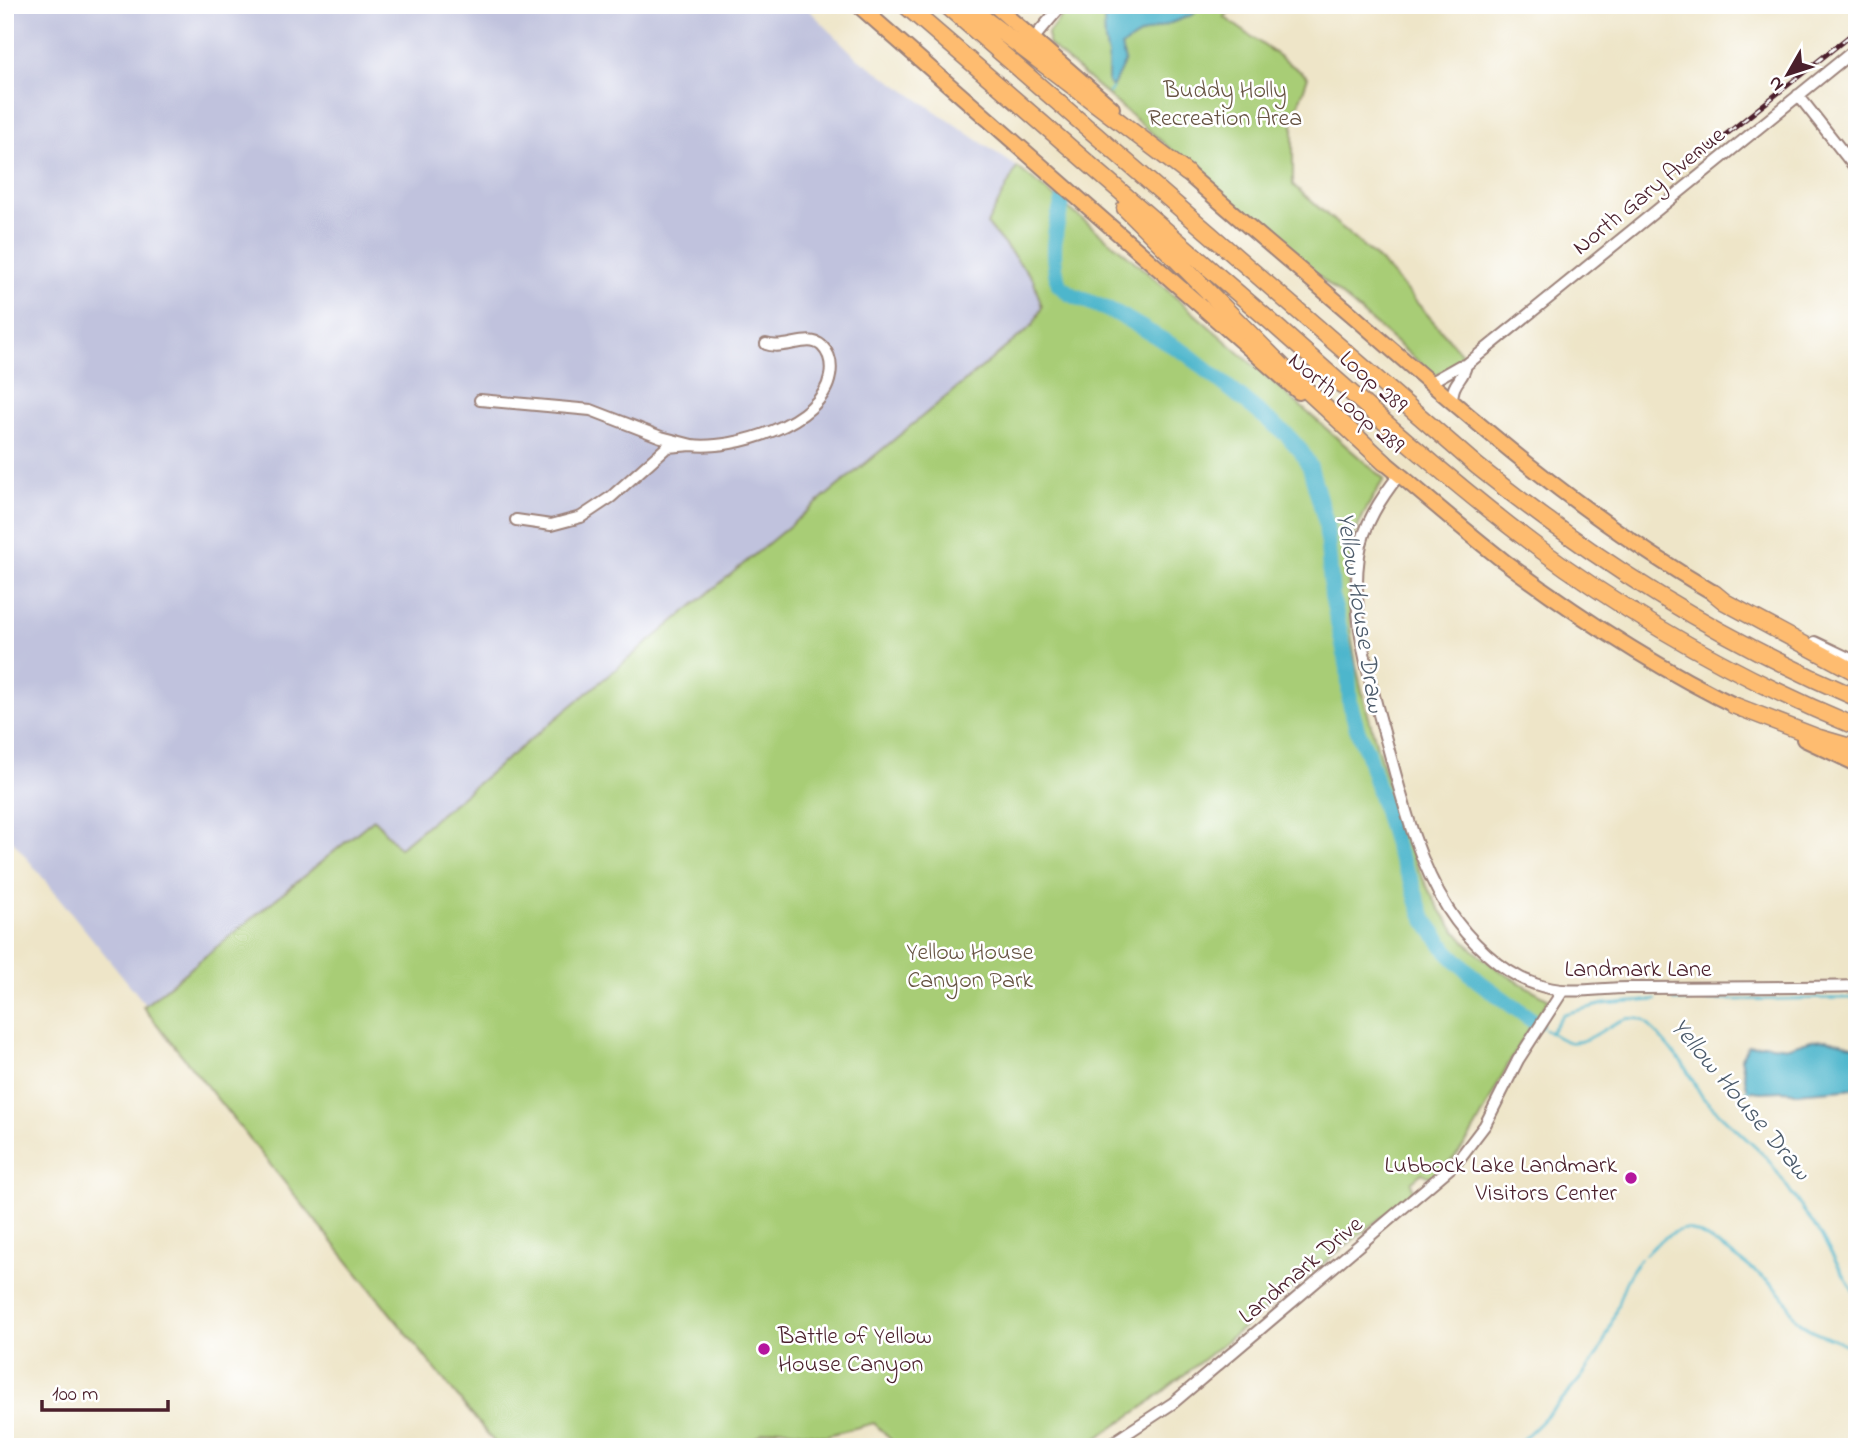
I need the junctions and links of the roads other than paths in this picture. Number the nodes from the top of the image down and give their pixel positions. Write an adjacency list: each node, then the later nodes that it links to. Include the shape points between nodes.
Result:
1 (858, 5): 19 (main road, North Loop 289)
2 (905, 5): 10 (highway, Loop 289)
3 (946, 5): 25 (highway, Loop 289, via 1528,507 1682,611)
4 (966, 5): 12 (highway)
5 (994, 5): 7 (main road)
6 (1062, 5): 7 (street)
7 (1033, 39): 12 (main road)
8 (1857, 48): 9 (street, North Gary Avenue)
9 (1798, 95): 11 (street); 14 (street, North Gary Avenue)
10 (1071, 149): 19 (highway, via 1263,347); 27 (highway, Loop 289, via 1537,547 1667,633 1735,671)
11 (1857, 170)
12 (1187, 173): 15 (main road)
13 (765, 344): 18 (street, via 785,346 809,340 822,345 831,369 823,395 796,419 752,437 724,445)
14 (1466, 365): 15 (street, North Gary Avenue); 17 (street, North Gary Avenue, via 1453,387)
15 (1429, 383): 17 (main road)
16 (480, 400): 18 (street, via 592,411)
17 (1452, 403): 22 (main road, via 1598,519)
18 (692, 445): 21 (street, via 667,447 581,517 551,525)
19 (1385, 463): 20 (main road, North Loop 289)
20 (1399, 475): 26 (main road, North Loop 289, via 1504,561 1582,617); 31 (street, Landmark Lane, via 1364,533 1357,587 1367,664 1413,833 1437,890 1468,935 1520,977)
21 (516, 520)
22 (1714, 593): 23 (street); 24 (highway)
23 (1857, 662)
24 (1857, 673)
25 (1857, 698)
26 (1733, 705): 28 (highway); 29 (main road, North Loop 289)
27 (1857, 727)
28 (1857, 749)
29 (1857, 764)
30 (1857, 986): 31 (street, Landmark Lane)
31 (1562, 992): 32 (street, Landmark Drive, via 1518,1060 1485,1125 1455,1163 1173,1403)
32 (1106, 1447)

